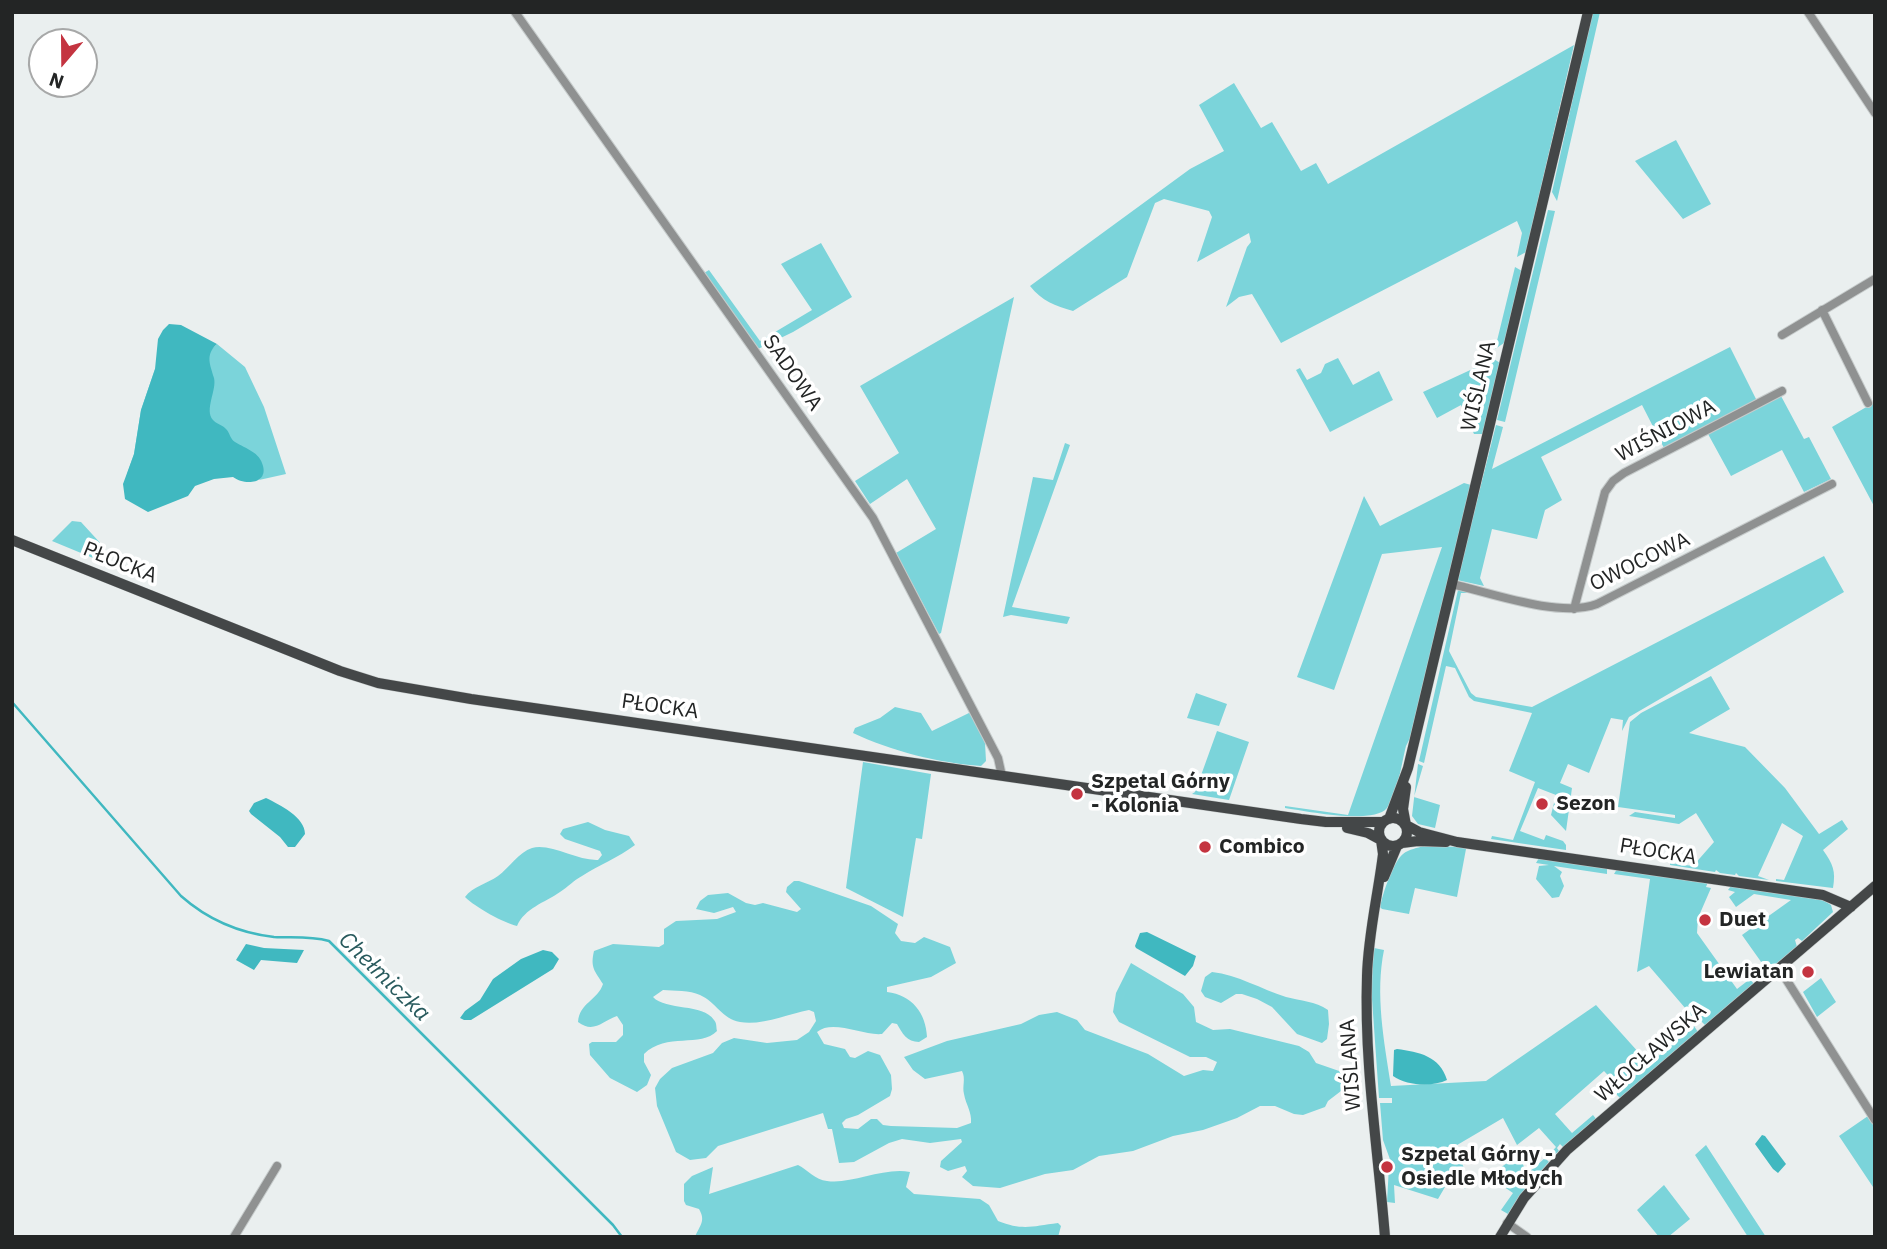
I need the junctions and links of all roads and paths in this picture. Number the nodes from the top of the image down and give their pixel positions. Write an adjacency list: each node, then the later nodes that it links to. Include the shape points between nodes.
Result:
1 (514, 12): 15 (street, SADOWA, via 881,529 998,758)
2 (1588, 12): 12 (main road, WIŚLANA)
3 (1808, 12): 4 (street)
4 (1875, 113)
5 (1875, 279): 6 (street)
6 (1822, 310): 7 (street); 9 (street)
7 (1782, 335)
8 (1782, 391): 13 (street, WIŚNIOWA, via 1613,481 1601,503)
9 (1868, 403)
10 (1832, 484): 13 (street, OWOCOWA, via 1597,604)
11 (12, 540): 15 (main road, PŁOCKA, via 378,683)
12 (1452, 584): 13 (street, OWOCOWA); 14 (main road, WIŚLANA)
13 (1574, 609)
14 (1408, 768): 16 (main road, WIŚLANA); 18 (main road, WIŚLANA)
15 (1002, 776): 17 (main road, PŁOCKA)
16 (1386, 821): 17 (main road, PŁOCKA); 18 (main road, via 1398,819); 19 (main road, via 1379,831)
17 (1326, 822): 19 (main road, PŁOCKA)
18 (1406, 825): 20 (main road, PŁOCKA); 21 (main road, via 1408,835)
19 (1381, 840): 21 (main road); 23 (main road, WIŚLANA)
20 (1457, 842): 21 (main road, PŁOCKA); 24 (main road, PŁOCKA, via 1823,895)
21 (1400, 845): 23 (main road, WIŚLANA)
22 (1875, 886): 24 (main road, WŁOCŁAWSKA)
23 (1379, 890): 30 (main road, WIŚLANA, via 1369,949 1367,1002)
24 (1851, 907): 25 (main road, WŁOCŁAWSKA)
25 (1779, 968): 26 (street); 28 (main road, WŁOCŁAWSKA, via 1567,1150 1535,1183)
26 (1875, 1120)
27 (277, 1166): 29 (street)
28 (1507, 1223): 31 (main road, WŁOCŁAWSKA); 32 (street)
29 (234, 1237)
30 (1385, 1237)
31 (1500, 1237)
32 (1527, 1237)

